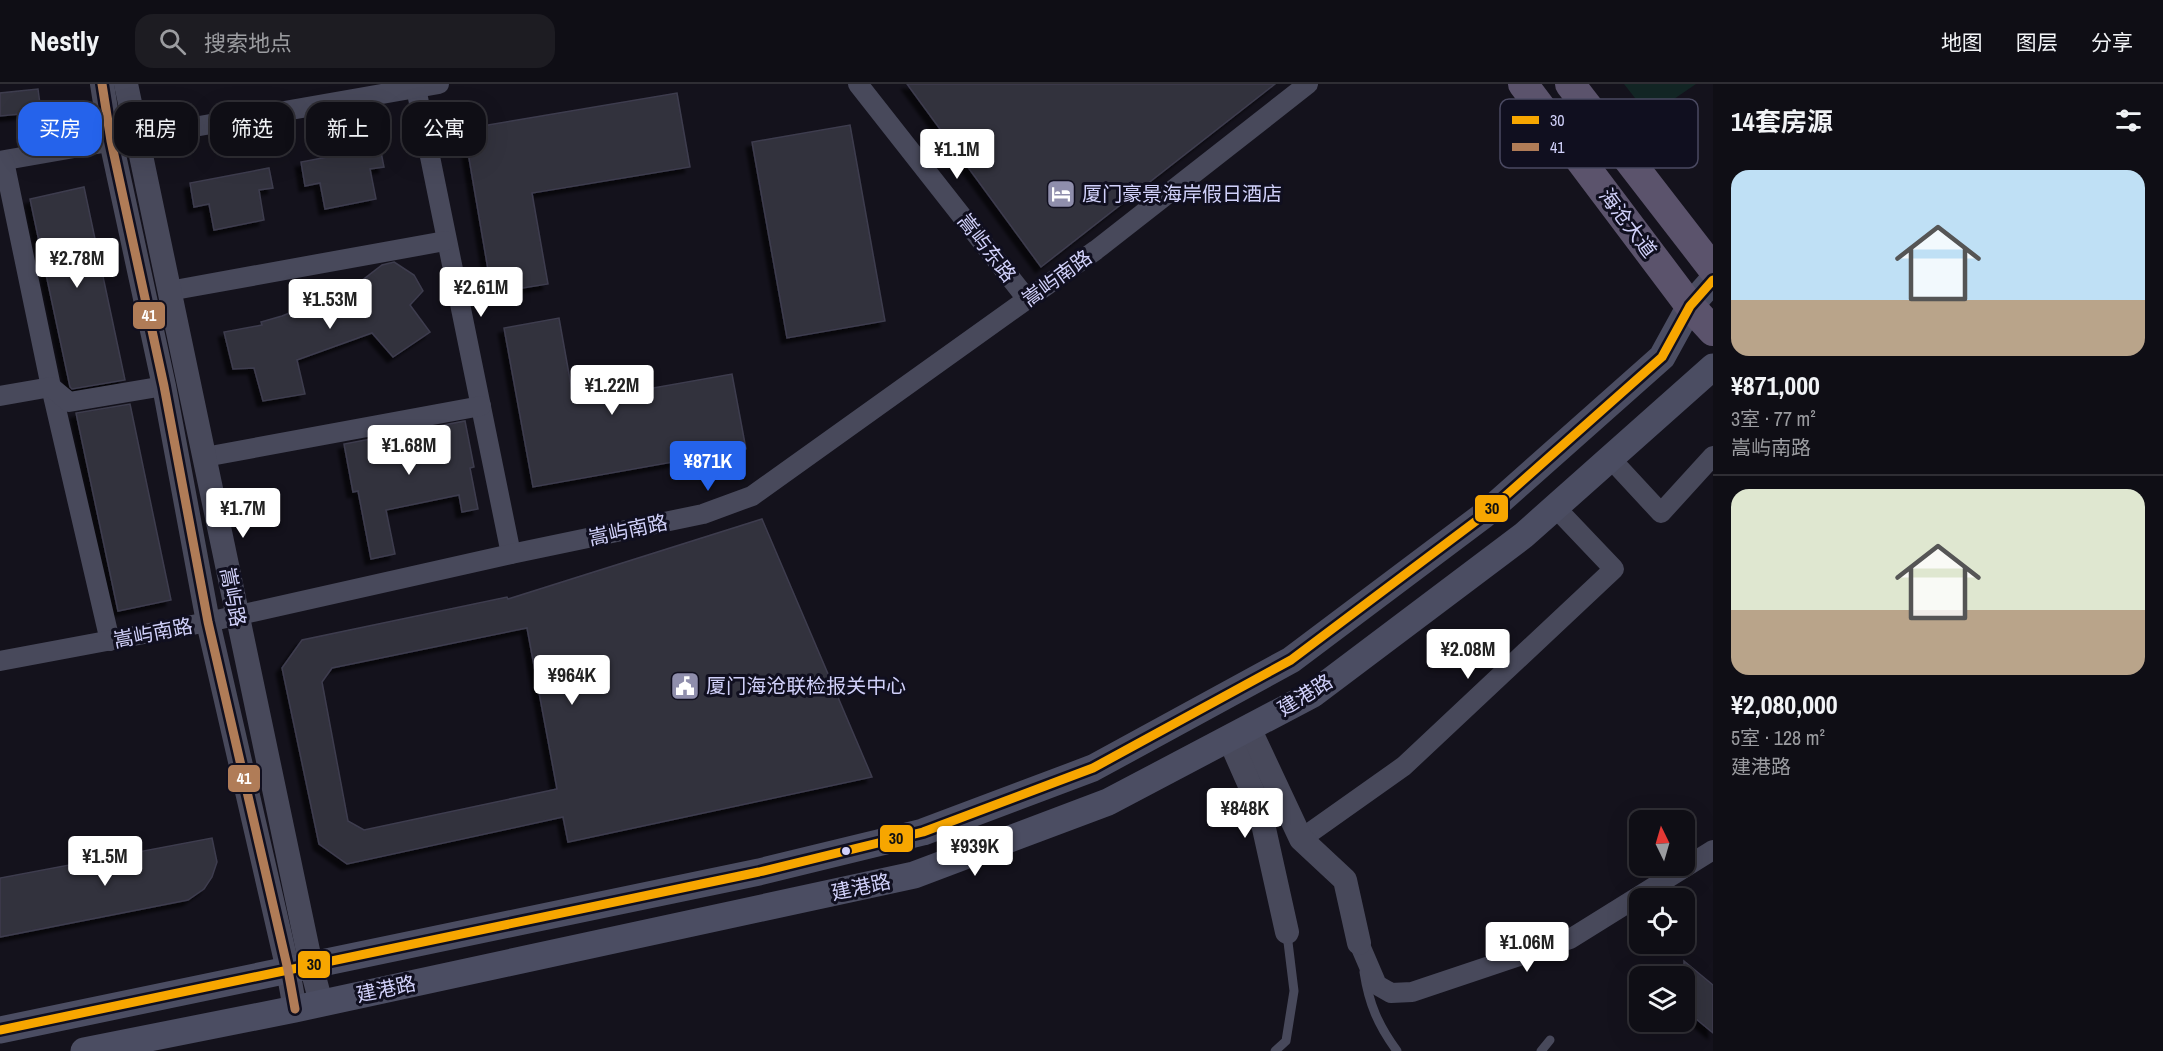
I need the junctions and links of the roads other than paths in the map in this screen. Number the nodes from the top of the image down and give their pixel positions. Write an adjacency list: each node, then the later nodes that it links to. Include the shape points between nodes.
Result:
1 (102, 84): 14 (street, 嵩屿路)
2 (126, 84): 11 (street, 嵩屿路)
3 (439, 84): 8 (street)
4 (858, 84): 23 (street, 嵩屿东路)
5 (1308, 84): 23 (street, 嵩屿南路, via 1096,250)
6 (1523, 84): 9 (main road, 海沧大道)
7 (1570, 84): 10 (main road, 海沧大道)
8 (416, 88): 12 (street); 19 (street)
9 (1534, 99)
10 (1582, 99)
11 (129, 102)
12 (198, 125)
13 (114, 140): 14 (street)
14 (111, 141): 16 (street); 27 (street, 嵩屿路)
15 (139, 156): 22 (street, 嵩屿路)
16 (2, 161): 28 (street)
17 (1586, 168): 24 (main road, 海沧大道)
18 (1635, 168): 20 (main road, 海沧大道)
19 (445, 240): 22 (street); 30 (street)
20 (1713, 269)
21 (1713, 280): 24 (main road, 建港路)
22 (169, 291): 32 (street, 嵩屿路)
23 (1027, 299): 35 (street, 嵩屿南路, via 752,495 703,514)
24 (1690, 306): 25 (main road, 海沧大道); 45 (main road, 建港路, via 1662,357 1484,515 1291,660 1093,768 912,834 759,872)
25 (1713, 331)
26 (1713, 367): 33 (main road, 建港路)
27 (164, 386): 28 (street, via 69,402); 37 (street, 嵩屿路)
28 (51, 387): 29 (street); 38 (street)
29 (0, 396)
30 (481, 406): 32 (street); 35 (street)
31 (1713, 456): 33 (street, via 1661,513)
32 (205, 457): 36 (street, 嵩屿路)
33 (1610, 458): 34 (main road, 建港路)
34 (1555, 507): 40 (main road, 建港路, via 1515,542 1313,694); 41 (street, via 1614,569 1404,766)
35 (511, 554): 36 (street, 嵩屿南路)
36 (237, 615): 37 (street, 嵩屿南路); 45 (street, 嵩屿路)
37 (208, 622): 38 (street, 嵩屿南路); 45 (street, 嵩屿路)
38 (110, 641): 39 (street, 嵩屿南路)
39 (0, 661)
40 (1239, 733): 41 (street); 43 (street); 46 (main road, 建港路, via 1108,802 914,875)
41 (1301, 838): 44 (street, via 1345,880)
42 (1713, 850): 44 (street, via 1570,939 1412,992 1391,993 1377,985)
43 (1287, 932): 51 (lane, via 1294,991 1286,1041)
44 (1359, 944): 52 (lane, via 1368,996 1381,1030)
45 (299, 968): 46 (street, 嵩屿路); 47 (street, 嵩屿路); 48 (main road, 建港路)
46 (321, 1003): 47 (main road, 建港路)
47 (295, 1009): 50 (main road, 建港路)
48 (0, 1030)
49 (1550, 1040): 53 (lane)
50 (84, 1051)
51 (1275, 1051)
52 (1397, 1051)
53 (1541, 1051)

